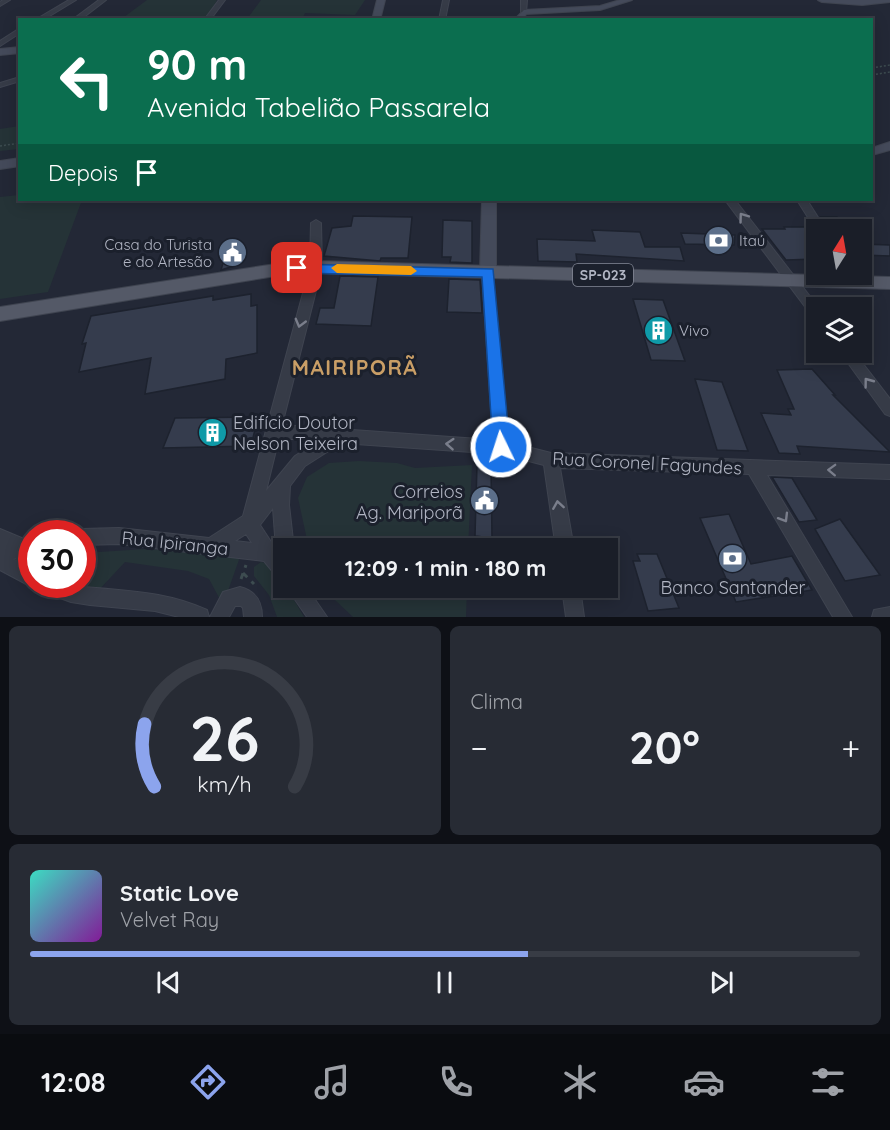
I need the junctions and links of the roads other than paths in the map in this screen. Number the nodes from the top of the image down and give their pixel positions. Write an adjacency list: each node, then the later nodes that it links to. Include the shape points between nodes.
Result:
1 (7, 0): 11 (street)
2 (73, 0): 13 (street)
3 (103, 0): 14 (street)
4 (222, 0): 15 (street)
5 (381, 0): 16 (street)
6 (446, 0): 17 (street)
7 (524, 0): 12 (street)
8 (628, 0): 12 (street, via 600,8)
9 (822, 0): 10 (street)
10 (888, 0)
11 (0, 4)
12 (524, 12): 18 (street)
13 (42, 18)
14 (78, 18)
15 (208, 18)
16 (376, 18)
17 (442, 18)
18 (520, 18)
19 (18, 31): 20 (street)
20 (0, 44)
21 (18, 50): 22 (street)
22 (0, 52)
23 (18, 80): 24 (street)
24 (0, 86)
25 (890, 146): 26 (street)
26 (873, 152)
27 (890, 159): 28 (street)
28 (873, 160)
29 (18, 162): 30 (street)
30 (0, 165)
31 (489, 201): 37 (street)
32 (731, 201): 39 (street, one-way to 32)
33 (803, 201): 34 (street)
34 (814, 219)
35 (316, 223): 36 (street)
36 (316, 267): 37 (main road, SP-023); 43 (main road, SP-023, via 282,269); 46 (street, one-way to 46)
37 (488, 272): 39 (main road, SP-023); 48 (street)
38 (806, 279): 39 (main road, SP-023)
39 (790, 280): 42 (street)
40 (872, 281): 41 (main road, SP-023)
41 (890, 283)
42 (806, 301)
43 (0, 315)
44 (854, 363): 45 (street, one-way to 44)
45 (890, 410)
46 (273, 431): 47 (street, Rua Coronel Fagundes); 53 (street)
47 (339, 436): 48 (street, Rua Coronel Fagundes, one-way to 47); 52 (street, via 300,461)
48 (501, 447): 49 (street, Rua Coronel Fagundes)
49 (551, 460): 50 (street, Rua Coronel Fagundes); 57 (street, one-way to 49)
50 (754, 468): 51 (street, Rua Coronel Fagundes, one-way to 50); 75 (street, one-way to 75)
51 (890, 472)
52 (282, 486): 53 (street); 56 (street)
53 (249, 523): 59 (street); 61 (street)
54 (0, 537): 58 (street)
55 (96, 537): 59 (street, Rua Ipiranga)
56 (277, 538)
57 (563, 538)
58 (18, 543)
59 (213, 545): 62 (street, Rua Ipiranga)
60 (18, 548): 63 (street)
61 (273, 548)
62 (273, 551)
63 (0, 554)
64 (0, 561): 65 (street)
65 (18, 571)
66 (96, 597): 70 (street, via 163,604)
67 (304, 598): 73 (street)
68 (572, 598): 74 (street)
69 (890, 616): 76 (street)
70 (200, 617)
71 (219, 617): 72 (street, via 229,598 240,595 247,597 254,607)
72 (253, 617)
73 (318, 617)
74 (575, 617)
75 (843, 617)
76 (880, 617)

